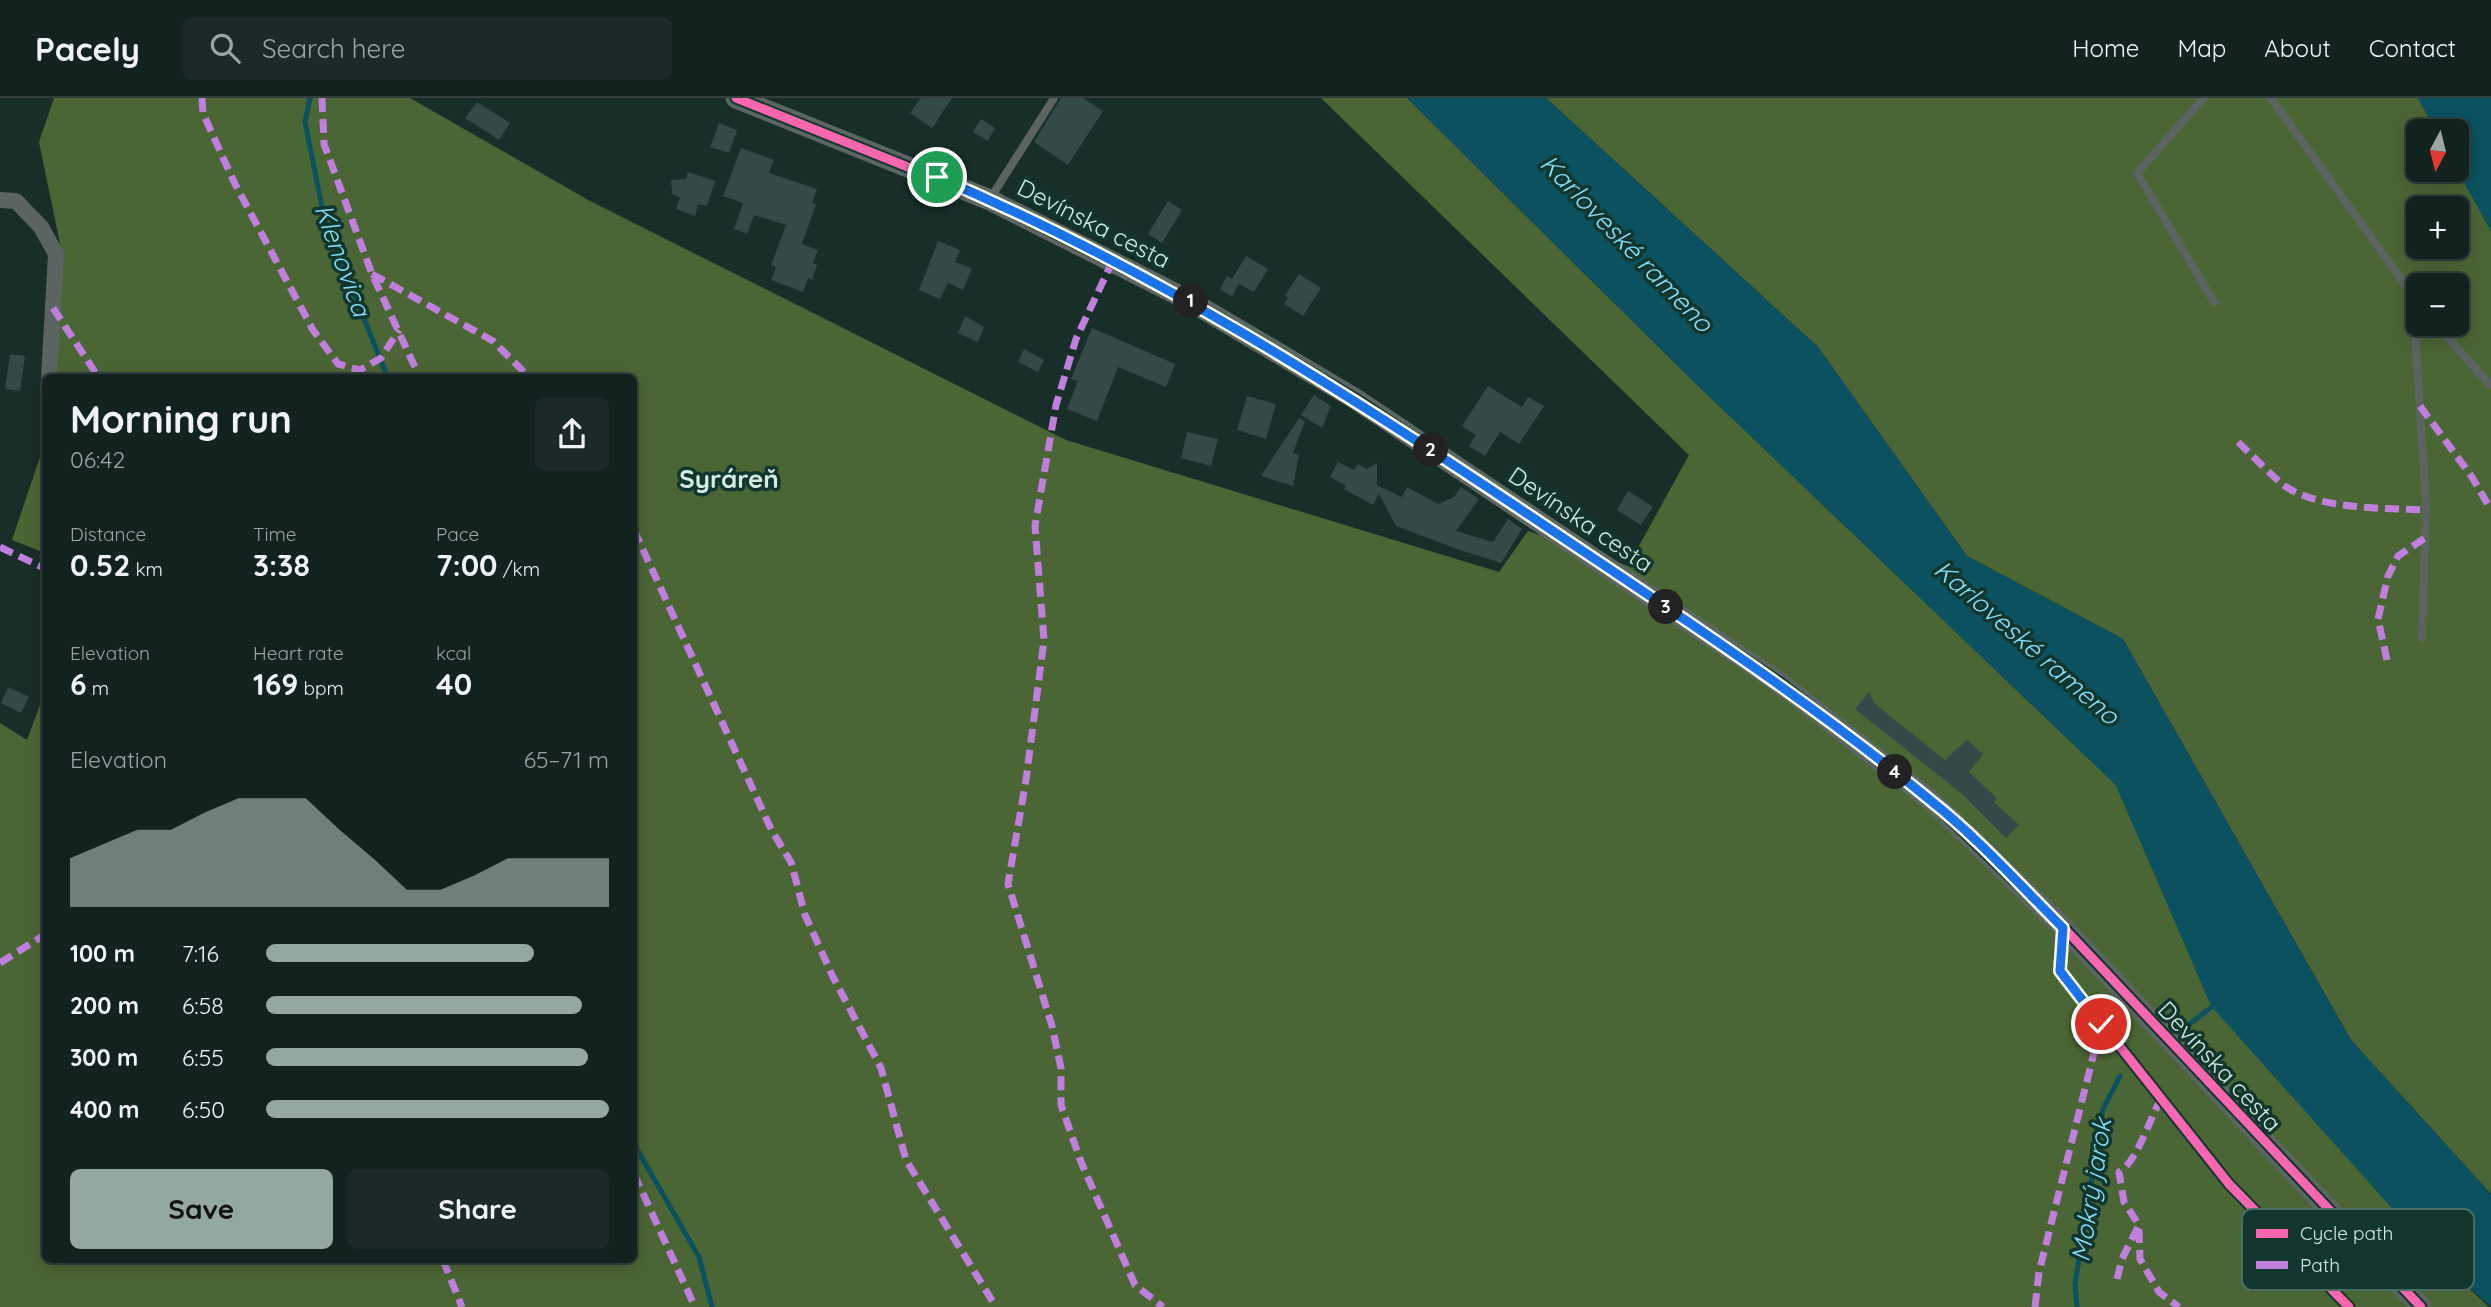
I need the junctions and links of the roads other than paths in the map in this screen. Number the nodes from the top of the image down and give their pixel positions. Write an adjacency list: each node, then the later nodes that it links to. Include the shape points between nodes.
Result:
1 (736, 98): 6 (street, Devínska cesta)
2 (1054, 98): 6 (lane)
3 (2204, 98): 8 (lane, via 2137,173)
4 (2271, 98): 7 (lane)
5 (0, 200): 11 (street, via 16,201 41,227 57,254)
6 (990, 200): 14 (street, Devínska cesta, via 1190,301 1354,398 1780,683 1933,802)
7 (2406, 287)
8 (2214, 302)
9 (2418, 336): 13 (lane, via 2426,505)
10 (2447, 336): 12 (lane)
11 (49, 374)
12 (2491, 386)
13 (2423, 638)
14 (2063, 928): 15 (lane, via 2060,971); 16 (street, Devínska cesta)
15 (2253, 1209)
16 (2328, 1209)
17 (2332, 1290): 19 (lane)
18 (2405, 1290): 20 (street, Devínska cesta)
19 (2349, 1307)
20 (2421, 1307)

